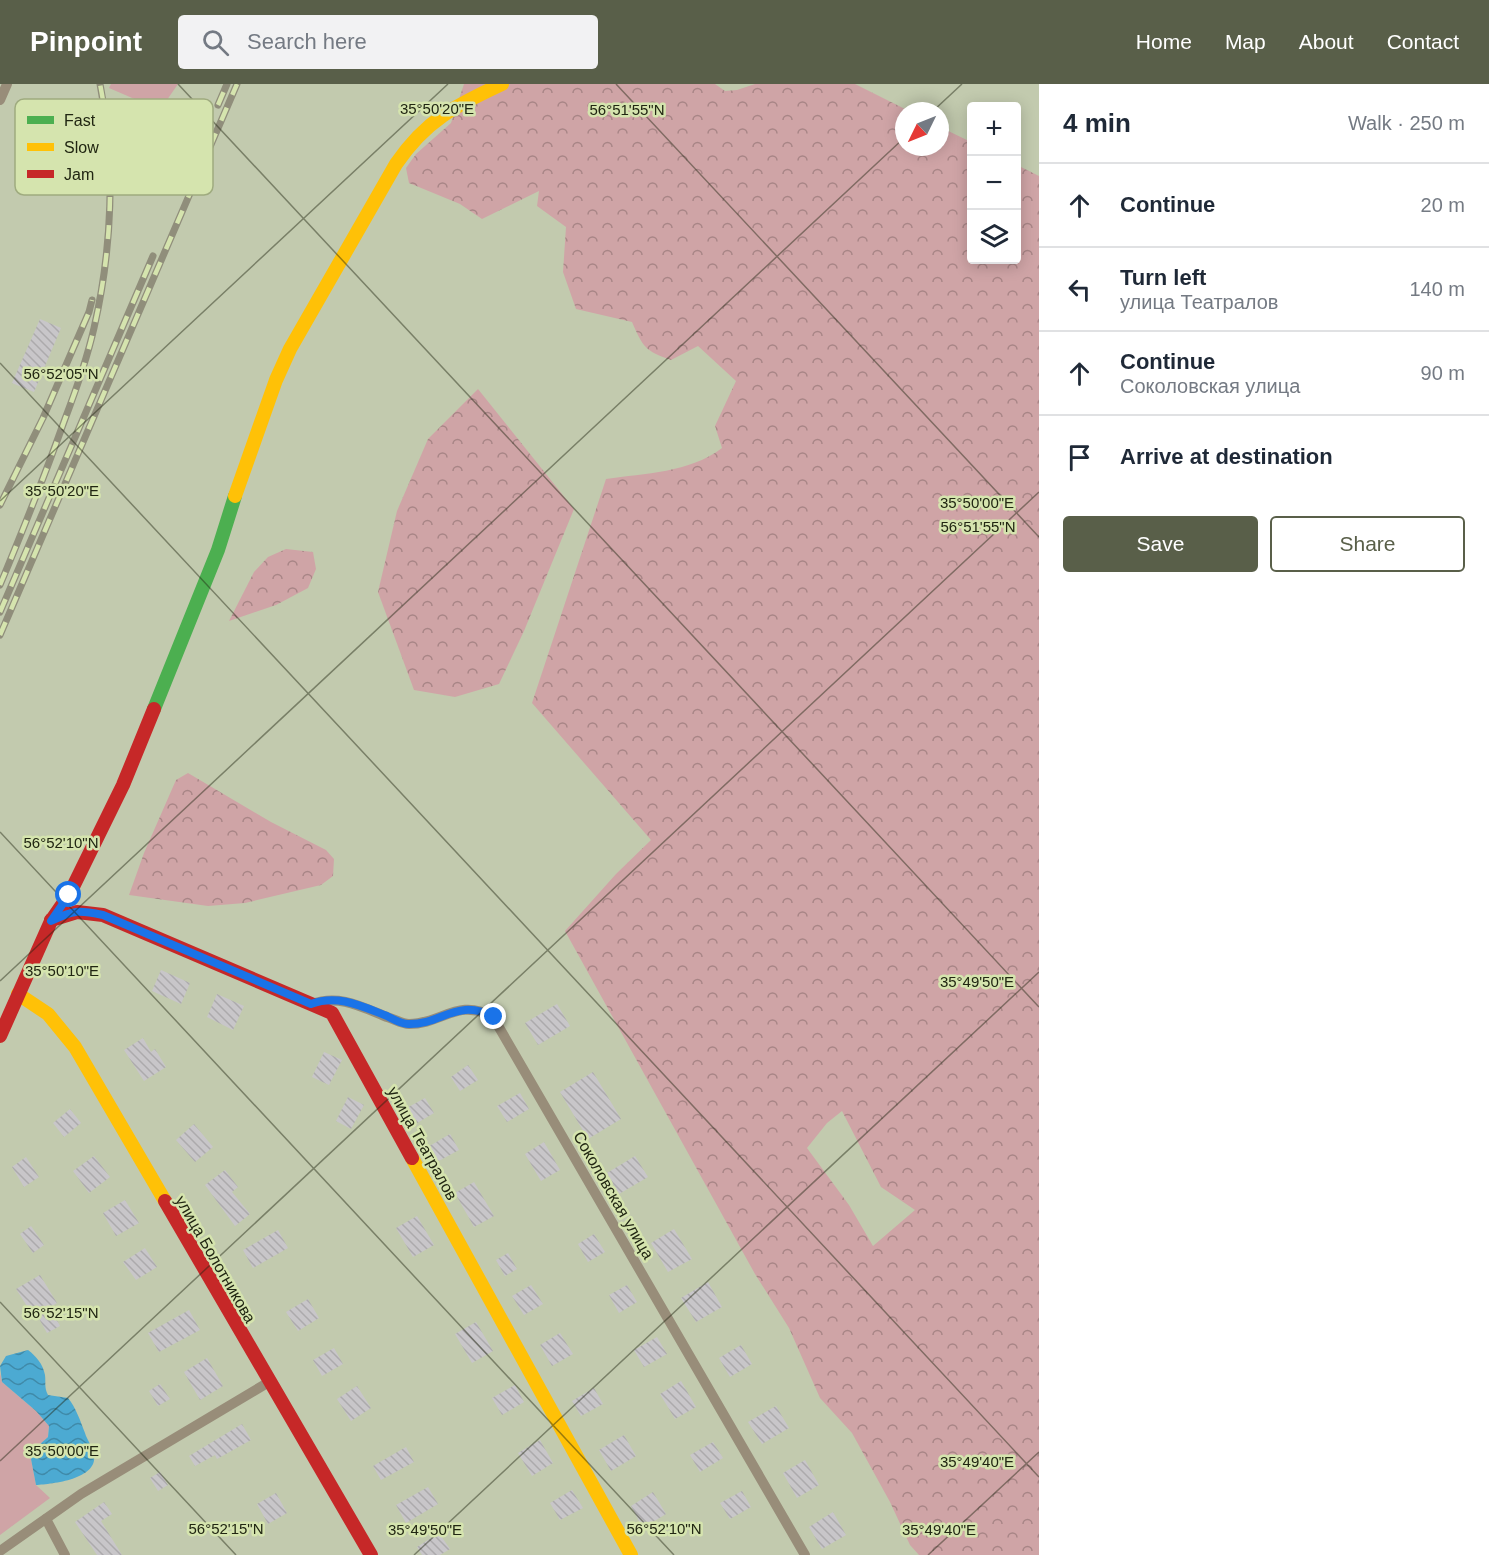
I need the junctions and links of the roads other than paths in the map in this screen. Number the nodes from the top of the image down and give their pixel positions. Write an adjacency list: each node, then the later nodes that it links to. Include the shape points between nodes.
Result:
1 (7, 84): 3 (street)
2 (502, 84): 4 (street, via 445,111 413,140 290,348 218,550 123,785 69,895)
3 (0, 100)
4 (51, 921): 5 (street); 6 (street, улица Театралов, via 70,912 103,915)
5 (18, 994): 7 (street); 8 (street, улица Болотникова, via 48,1014 75,1047)
6 (311, 1004): 13 (street, улица Театралов, via 332,1013); 14 (street, Соколовская улица, via 345,1000 406,1024 423,1023 463,1009 482,1010 494,1017)
7 (0, 1036)
8 (268, 1382): 9 (street); 12 (street, улица Болотникова)
9 (46, 1519): 10 (street); 11 (street)
10 (0, 1551)
11 (65, 1555)
12 (370, 1555)
13 (631, 1555)
14 (805, 1555)

